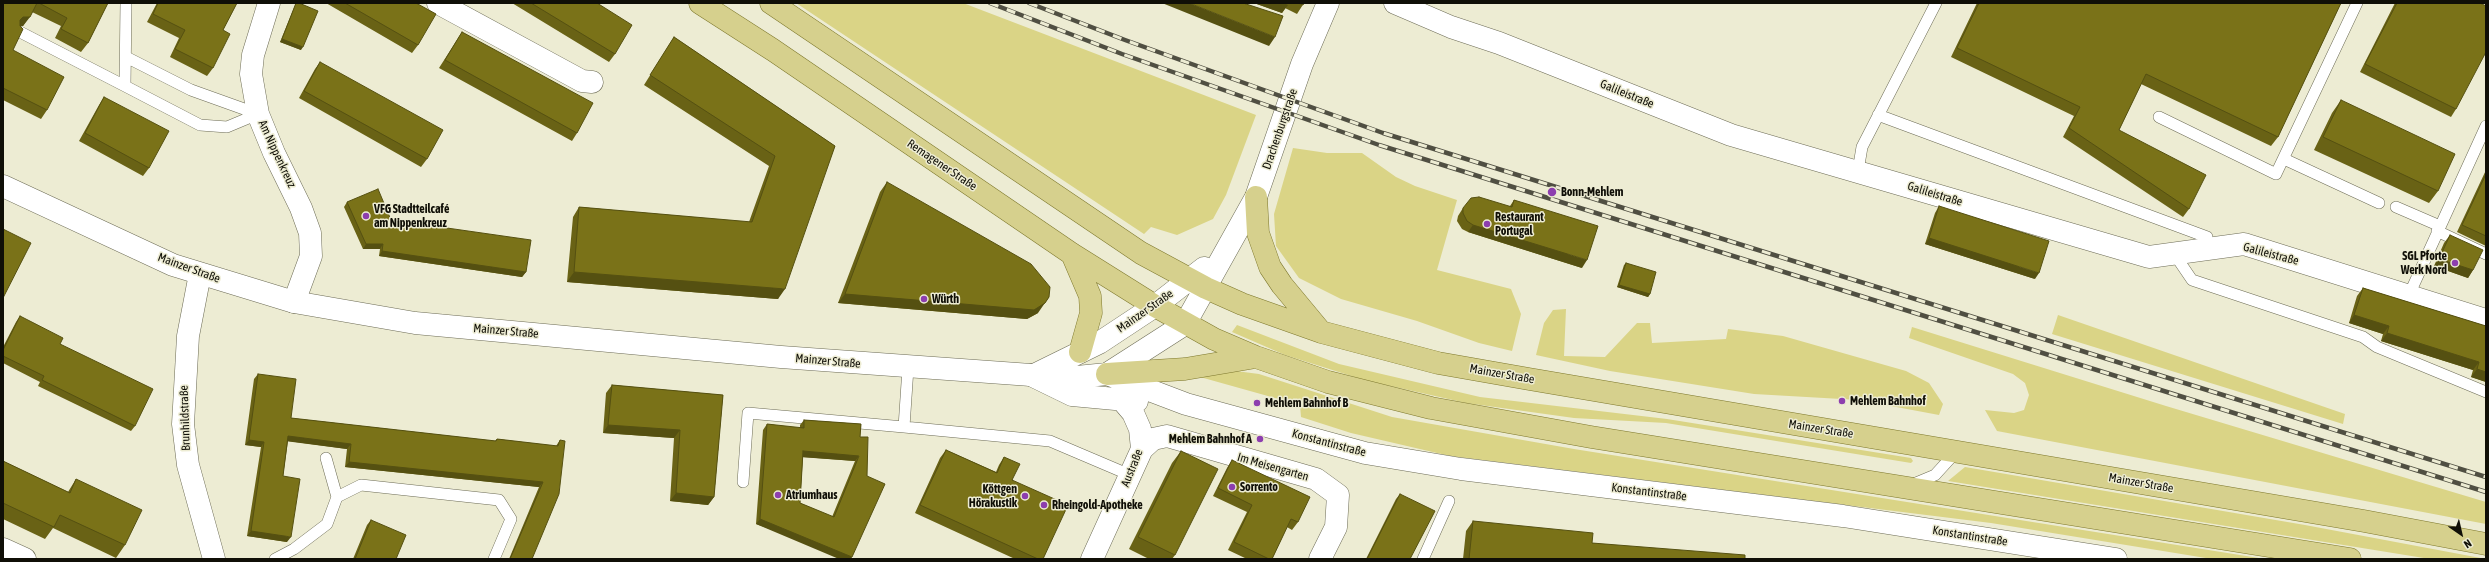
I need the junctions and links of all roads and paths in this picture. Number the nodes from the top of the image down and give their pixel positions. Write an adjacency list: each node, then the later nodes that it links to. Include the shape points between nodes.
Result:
1 (126, 3): 11 (lane)
2 (269, 3): 14 (street, Am Nippenkreuz, via 253,55 251,74)
3 (438, 3): 12 (street, via 582,81)
4 (700, 3): 26 (main road, Remagener Straße, via 774,50)
5 (771, 3): 30 (main road, via 1142,252)
6 (1328, 3): 21 (street, Drachenburgstraße, via 1302,64)
7 (1395, 3): 19 (street, Galileistraße, via 1451,28 1499,42 1731,135)
8 (1936, 3): 15 (lane)
9 (2357, 3): 18 (lane)
10 (20, 32): 13 (lane)
11 (126, 57): 13 (lane); 14 (lane, via 191,90)
12 (592, 82)
13 (125, 86): 14 (lane, via 200,125 227,127)
14 (258, 114): 32 (street, Am Nippenkreuz, via 310,233 311,256)
15 (1878, 115): 19 (lane, via 1862,147); 25 (lane, via 2207,237)
16 (2159, 117): 18 (lane, via 2276,174)
17 (2486, 126): 24 (lane)
18 (2284, 159): 22 (lane)
19 (1858, 171): 27 (street, Galileistraße, via 2149,257)
20 (3, 186): 29 (street, Mainzer Straße, via 173,265)
21 (1256, 197): 30 (street, Drachenburgstraße, via 1227,253); 36 (main road, via 1258,233 1270,267)
22 (2379, 203)
23 (2396, 207): 24 (lane)
24 (2439, 228): 28 (lane); 31 (lane)
25 (2208, 250): 27 (street, Galileistraße); 31 (street, Galileistraße, via 2244,244)
26 (1072, 254): 33 (main road, Remagener Straße); 37 (main road, via 1090,296 1091,313)
27 (2175, 254): 42 (lane, via 2192,280 2363,337 2377,347)
28 (2486, 254)
29 (200, 274): 32 (street, Mainzer Straße); 57 (street, Brunhildstraße, via 184,364 183,424 188,465)
30 (1198, 283): 33 (street, Mainzer Straße); 35 (street, Mainzer Straße); 36 (main road, Mainzer Straße, via 1242,304)
31 (2409, 295): 34 (street, Galileistraße)
32 (294, 302): 39 (street, Mainzer Straße, via 415,322)
33 (1155, 306): 35 (main road, Remagener Straße); 37 (street, Mainzer Straße, via 1099,343)
34 (2486, 320)
35 (1185, 324): 38 (main road); 40 (street, Mainzer Straße)
36 (1321, 332): 47 (main road, Mainzer Straße, via 1438,362)
37 (1080, 352): 41 (street, Mainzer Straße)
38 (1256, 357): 40 (main road, via 1185,369); 51 (main road, via 1328,382 1431,408 1591,437)
39 (908, 368): 41 (street, Mainzer Straße); 45 (lane)
40 (1107, 374): 41 (street, Mainzer Straße, via 1077,377); 44 (street, Konstantinstraße)
41 (1033, 375): 43 (street, Mainzer Straße, via 1072,395)
42 (2486, 392)
43 (1122, 400): 44 (street, Konstantinstraße); 46 (street, Austraße, via 1133,413 1140,429)
44 (1186, 404): 63 (street, Konstantinstraße, via 1365,453 1454,468 1843,516)
45 (904, 427): 49 (lane, via 1050,441); 50 (lane, via 748,413)
46 (1142, 449): 49 (street, Austraße); 61 (street, Im Meisengarten, via 1153,439 1167,436 1316,479 1338,495 1336,527)
47 (1956, 452): 51 (lane, via 1935,475); 54 (main road, Mainzer Straße)
48 (326, 458): 52 (lane)
49 (1130, 475): 60 (street, Austraße)
50 (743, 482)
51 (1907, 487): 64 (main road)
52 (336, 497): 58 (lane, via 327,524); 59 (lane, via 361,485 499,500 511,519)
53 (1449, 501): 62 (lane)
54 (2486, 544)
55 (3, 549): 56 (street)
56 (25, 559)
57 (214, 559)
58 (276, 559)
59 (494, 559)
60 (1092, 559)
61 (1320, 559)
62 (1423, 559)
63 (2116, 559)
64 (2350, 559)

